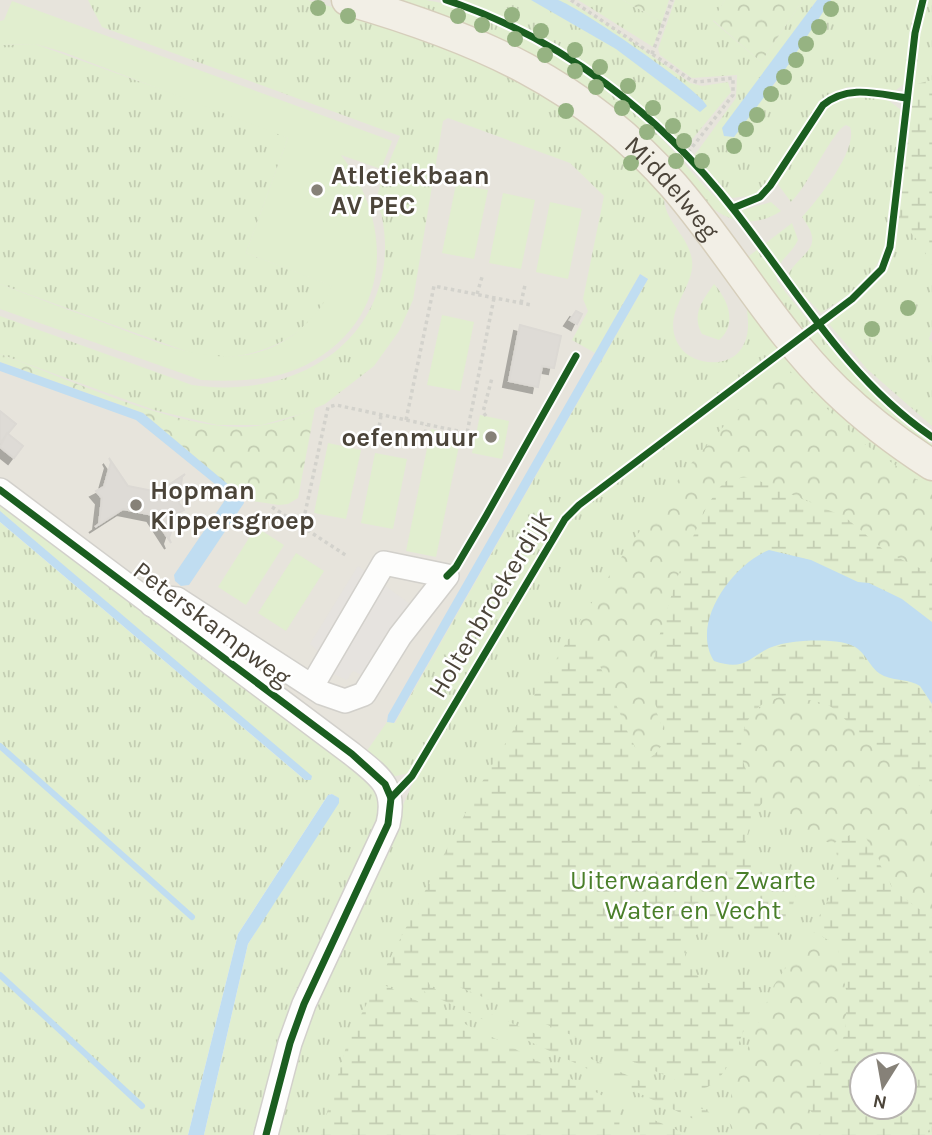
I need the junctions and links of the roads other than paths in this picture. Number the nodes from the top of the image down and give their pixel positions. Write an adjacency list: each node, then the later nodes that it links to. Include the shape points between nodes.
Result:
1 (347, 0): 2 (main road, Middelweg, via 439,28 502,54 610,123 674,186 835,389 894,440)
2 (932, 465)
3 (0, 490): 4 (street, Peterskampweg)
4 (152, 605): 5 (street, via 177,599); 6 (street, Peterskampweg, via 359,760 385,784 391,797 388,824 304,1004)
5 (312, 686): 5 (street, via 384,563 447,576 400,636 364,694 337,700)
6 (266, 1135)

